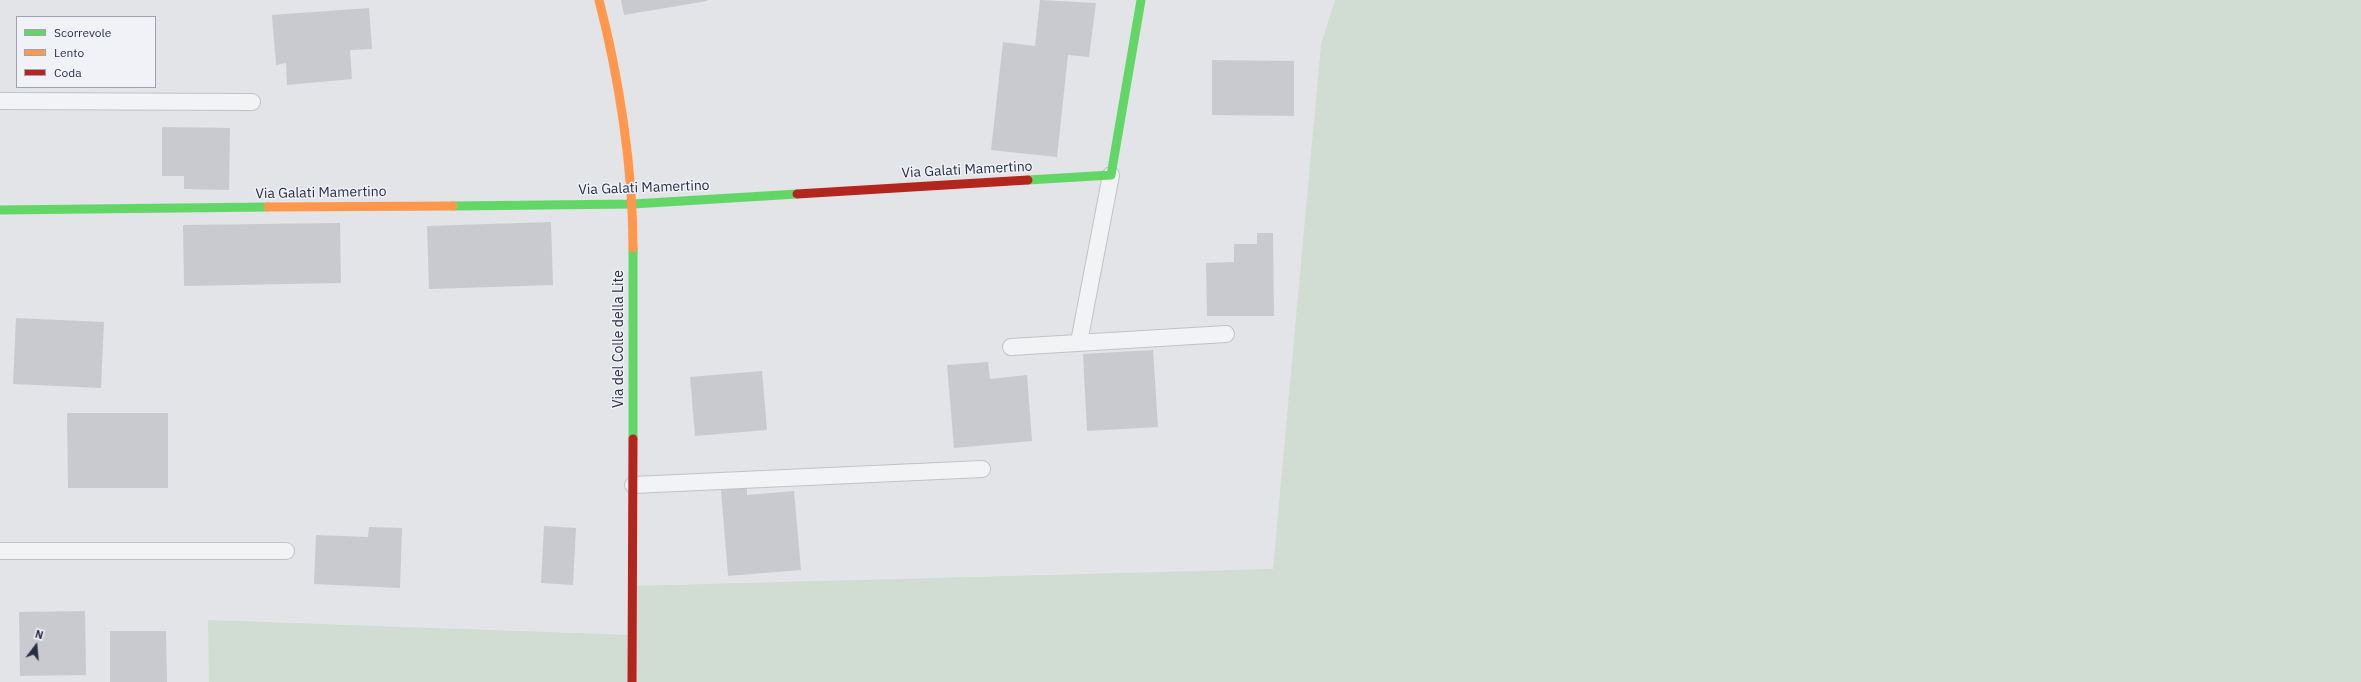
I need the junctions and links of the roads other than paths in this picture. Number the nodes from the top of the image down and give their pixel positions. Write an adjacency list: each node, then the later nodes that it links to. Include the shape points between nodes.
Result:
1 (599, 0): 6 (street, Via del Colle della Lite, via 612,49)
2 (1142, 0): 5 (street)
3 (0, 101): 4 (lane)
4 (252, 102)
5 (1112, 175): 6 (street, Via Galati Mamertino); 9 (lane)
6 (633, 204): 7 (street, Via Galati Mamertino); 12 (street, Via del Colle della Lite)
7 (0, 210)
8 (1226, 334): 9 (lane)
9 (1080, 342): 10 (lane)
10 (1011, 346)
11 (982, 469): 12 (lane)
12 (633, 485): 15 (street, Via del Colle della Lite)
13 (0, 551): 14 (lane)
14 (286, 551)
15 (632, 682)

